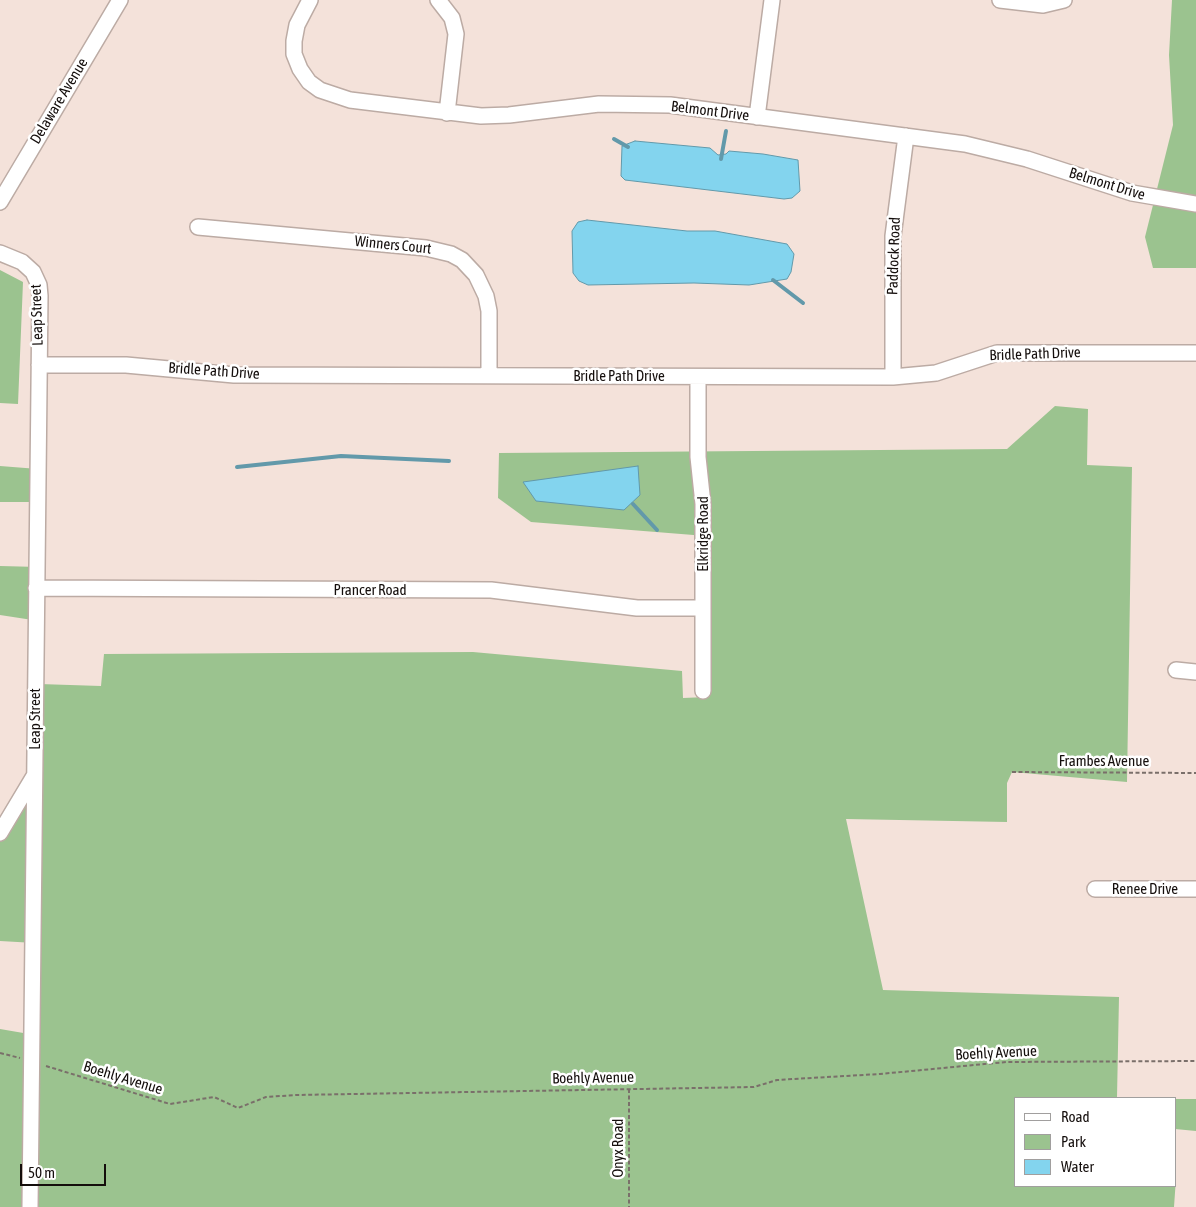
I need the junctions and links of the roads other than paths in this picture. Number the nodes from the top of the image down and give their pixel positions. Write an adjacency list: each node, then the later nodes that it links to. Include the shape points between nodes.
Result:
1 (120, 0): 10 (street, Delaware Avenue)
2 (310, 0): 7 (street, Belmont Drive, via 296,25 294,41 294,54 309,82 327,93 350,100)
3 (438, 0): 7 (street, via 452,18 456,34)
4 (772, 0): 8 (street)
5 (1000, 0): 6 (street, via 1043,5)
6 (1064, 0)
7 (447, 112): 8 (street, Belmont Drive, via 494,116 570,106 628,103 670,105)
8 (757, 117): 9 (street, Belmont Drive)
9 (906, 136): 11 (street, Belmont Drive, via 996,151 1132,193); 18 (street, Paddock Road, via 892,236)
10 (0, 202)
11 (1196, 204)
12 (198, 227): 16 (street, Winners Court, via 426,248 451,254 476,275 486,296)
13 (0, 253): 15 (street, Leap Street, via 22,262 37,279 40,296)
14 (1196, 353): 18 (street, Bridle Path Drive, via 997,353 924,376)
15 (38, 365): 16 (street, Bridle Path Drive, via 126,364 234,375); 19 (street, Leap Street)
16 (489, 376): 17 (street, Bridle Path Drive)
17 (698, 377): 18 (street, Bridle Path Drive); 20 (street, Elkridge Road)
18 (893, 377)
19 (36, 588): 20 (street, Prancer Road, via 491,590 637,608); 24 (street, Leap Street)
20 (703, 608): 23 (street, Elkridge Road)
21 (1176, 670): 22 (street)
22 (1196, 672)
23 (703, 691)
24 (35, 774): 25 (street); 28 (street, Leap Street)
25 (0, 833)
26 (1095, 889): 27 (street, Renee Drive)
27 (1196, 890)
28 (30, 1207)

